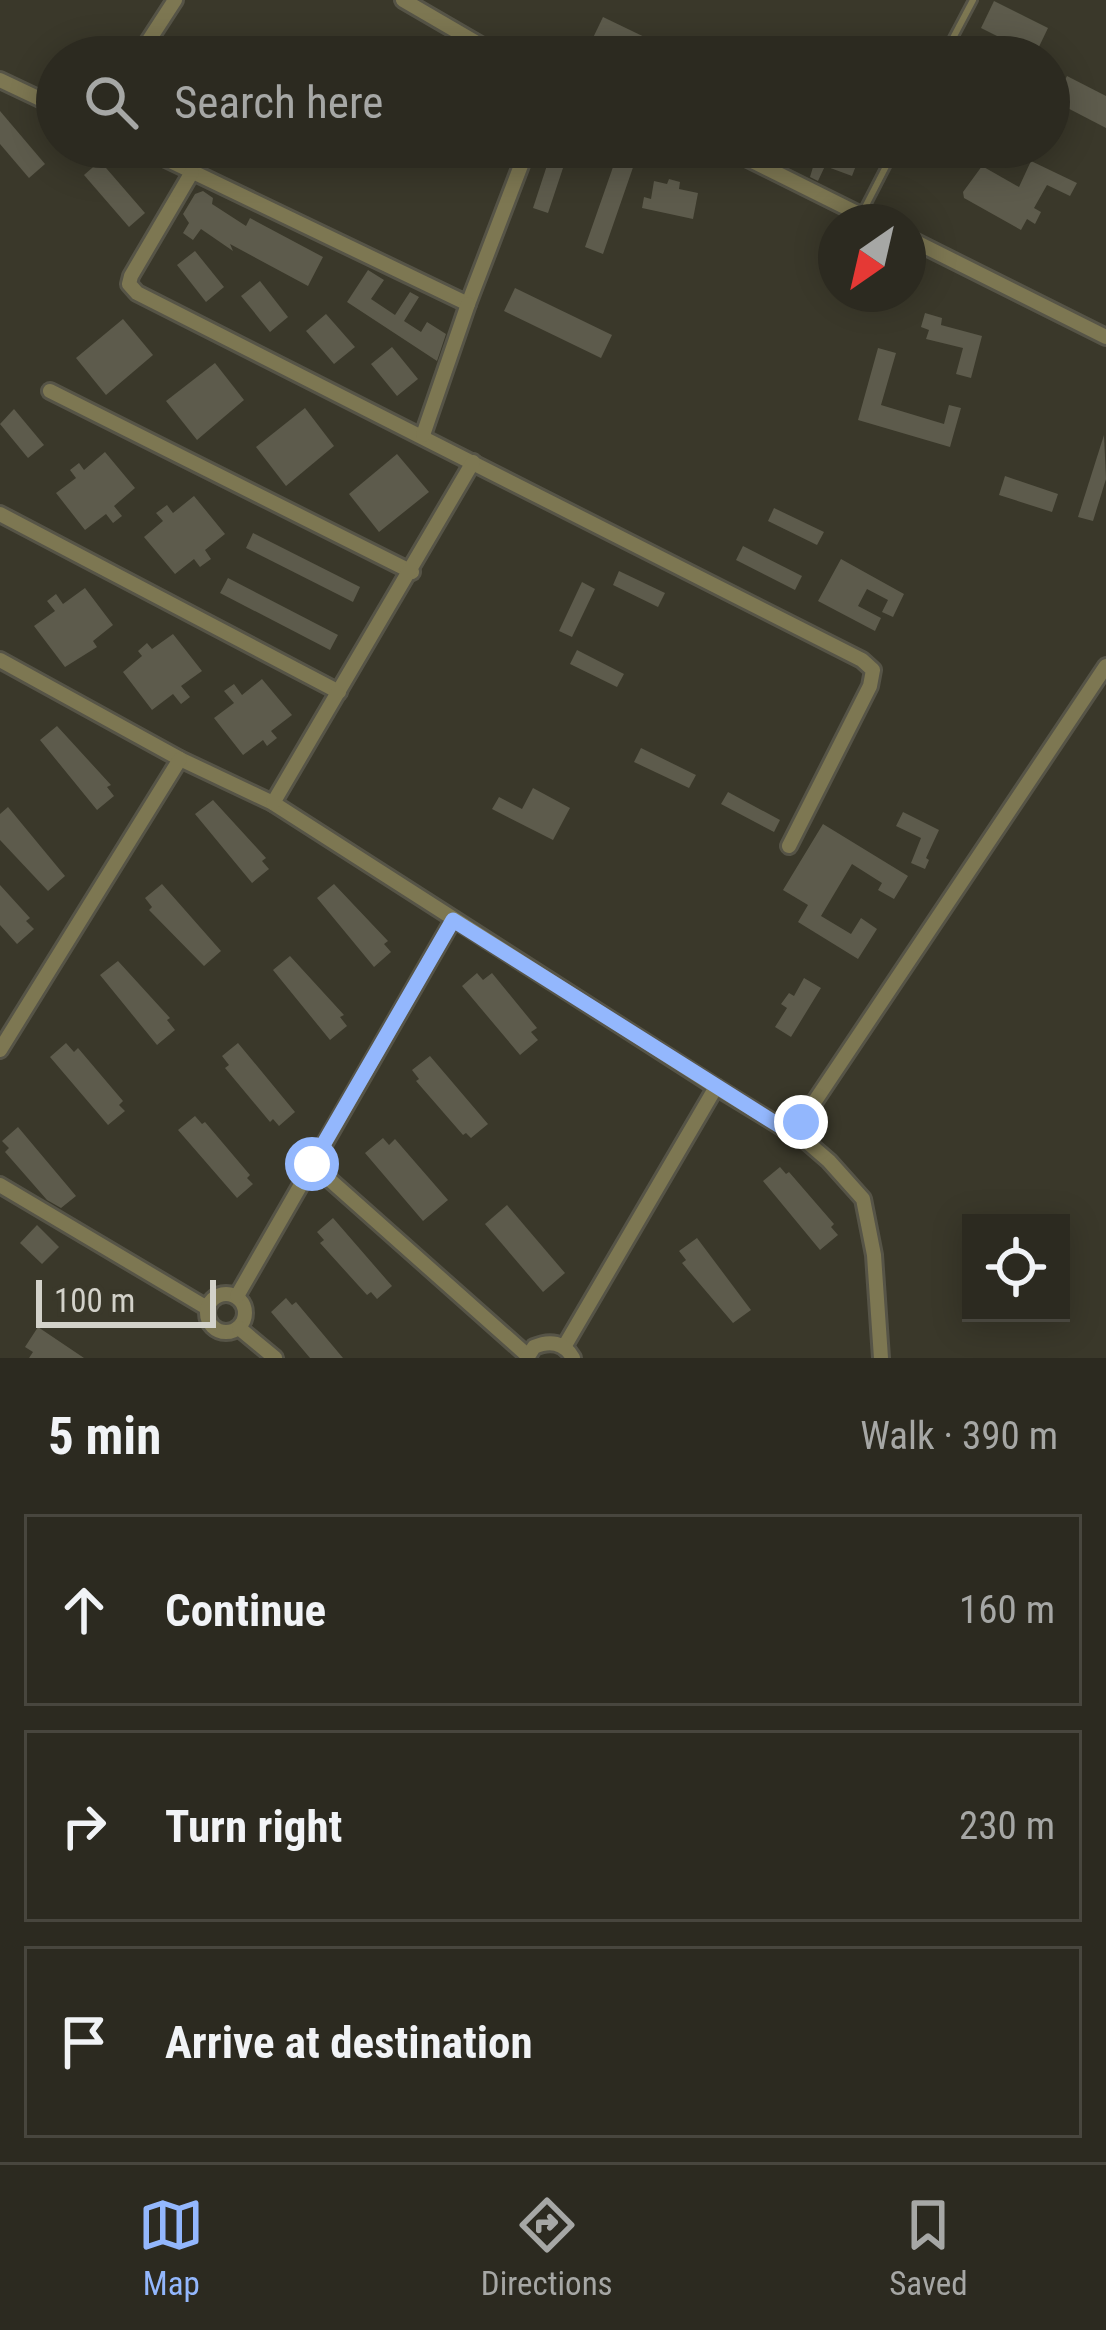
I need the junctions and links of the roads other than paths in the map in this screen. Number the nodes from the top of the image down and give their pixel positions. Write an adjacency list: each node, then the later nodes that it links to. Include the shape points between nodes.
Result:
1 (175, 0): 4 (street)
2 (403, 0): 5 (street)
3 (973, 0): 6 (lane)
4 (152, 36)
5 (465, 36)
6 (954, 36)
7 (0, 80): 8 (street)
8 (36, 97)
9 (184, 168): 13 (street)
10 (520, 168): 17 (street)
11 (766, 168): 14 (street)
12 (888, 168): 15 (lane)
13 (192, 172): 17 (street); 20 (street, via 130,276 131,289)
14 (838, 204)
15 (874, 204)
16 (926, 247): 18 (street)
17 (468, 304): 20 (street)
18 (1106, 337)
19 (50, 391): 23 (street)
20 (423, 435): 21 (street)
21 (472, 462): 23 (street); 29 (street, via 873,670)
22 (0, 514): 26 (street)
23 (412, 572): 26 (street)
24 (0, 659): 27 (street)
25 (1106, 666): 33 (street)
26 (339, 692): 28 (street)
27 (180, 759): 28 (street); 31 (street)
28 (274, 803): 30 (street)
29 (789, 846)
30 (453, 920): 32 (street); 34 (street)
31 (0, 1050)
32 (716, 1087): 33 (street); 39 (street)
33 (792, 1129): 42 (street, via 863,1199)
34 (312, 1164): 36 (street); 40 (street)
35 (0, 1185): 37 (street)
36 (237, 1296): 37 (street, via 225,1293); 38 (street, via 246,1317)
37 (207, 1308): 38 (street, via 216,1329)
38 (239, 1328): 41 (street)
39 (569, 1352): 40 (street, via 544,1343)
40 (527, 1357)
41 (275, 1358)
42 (881, 1358)

